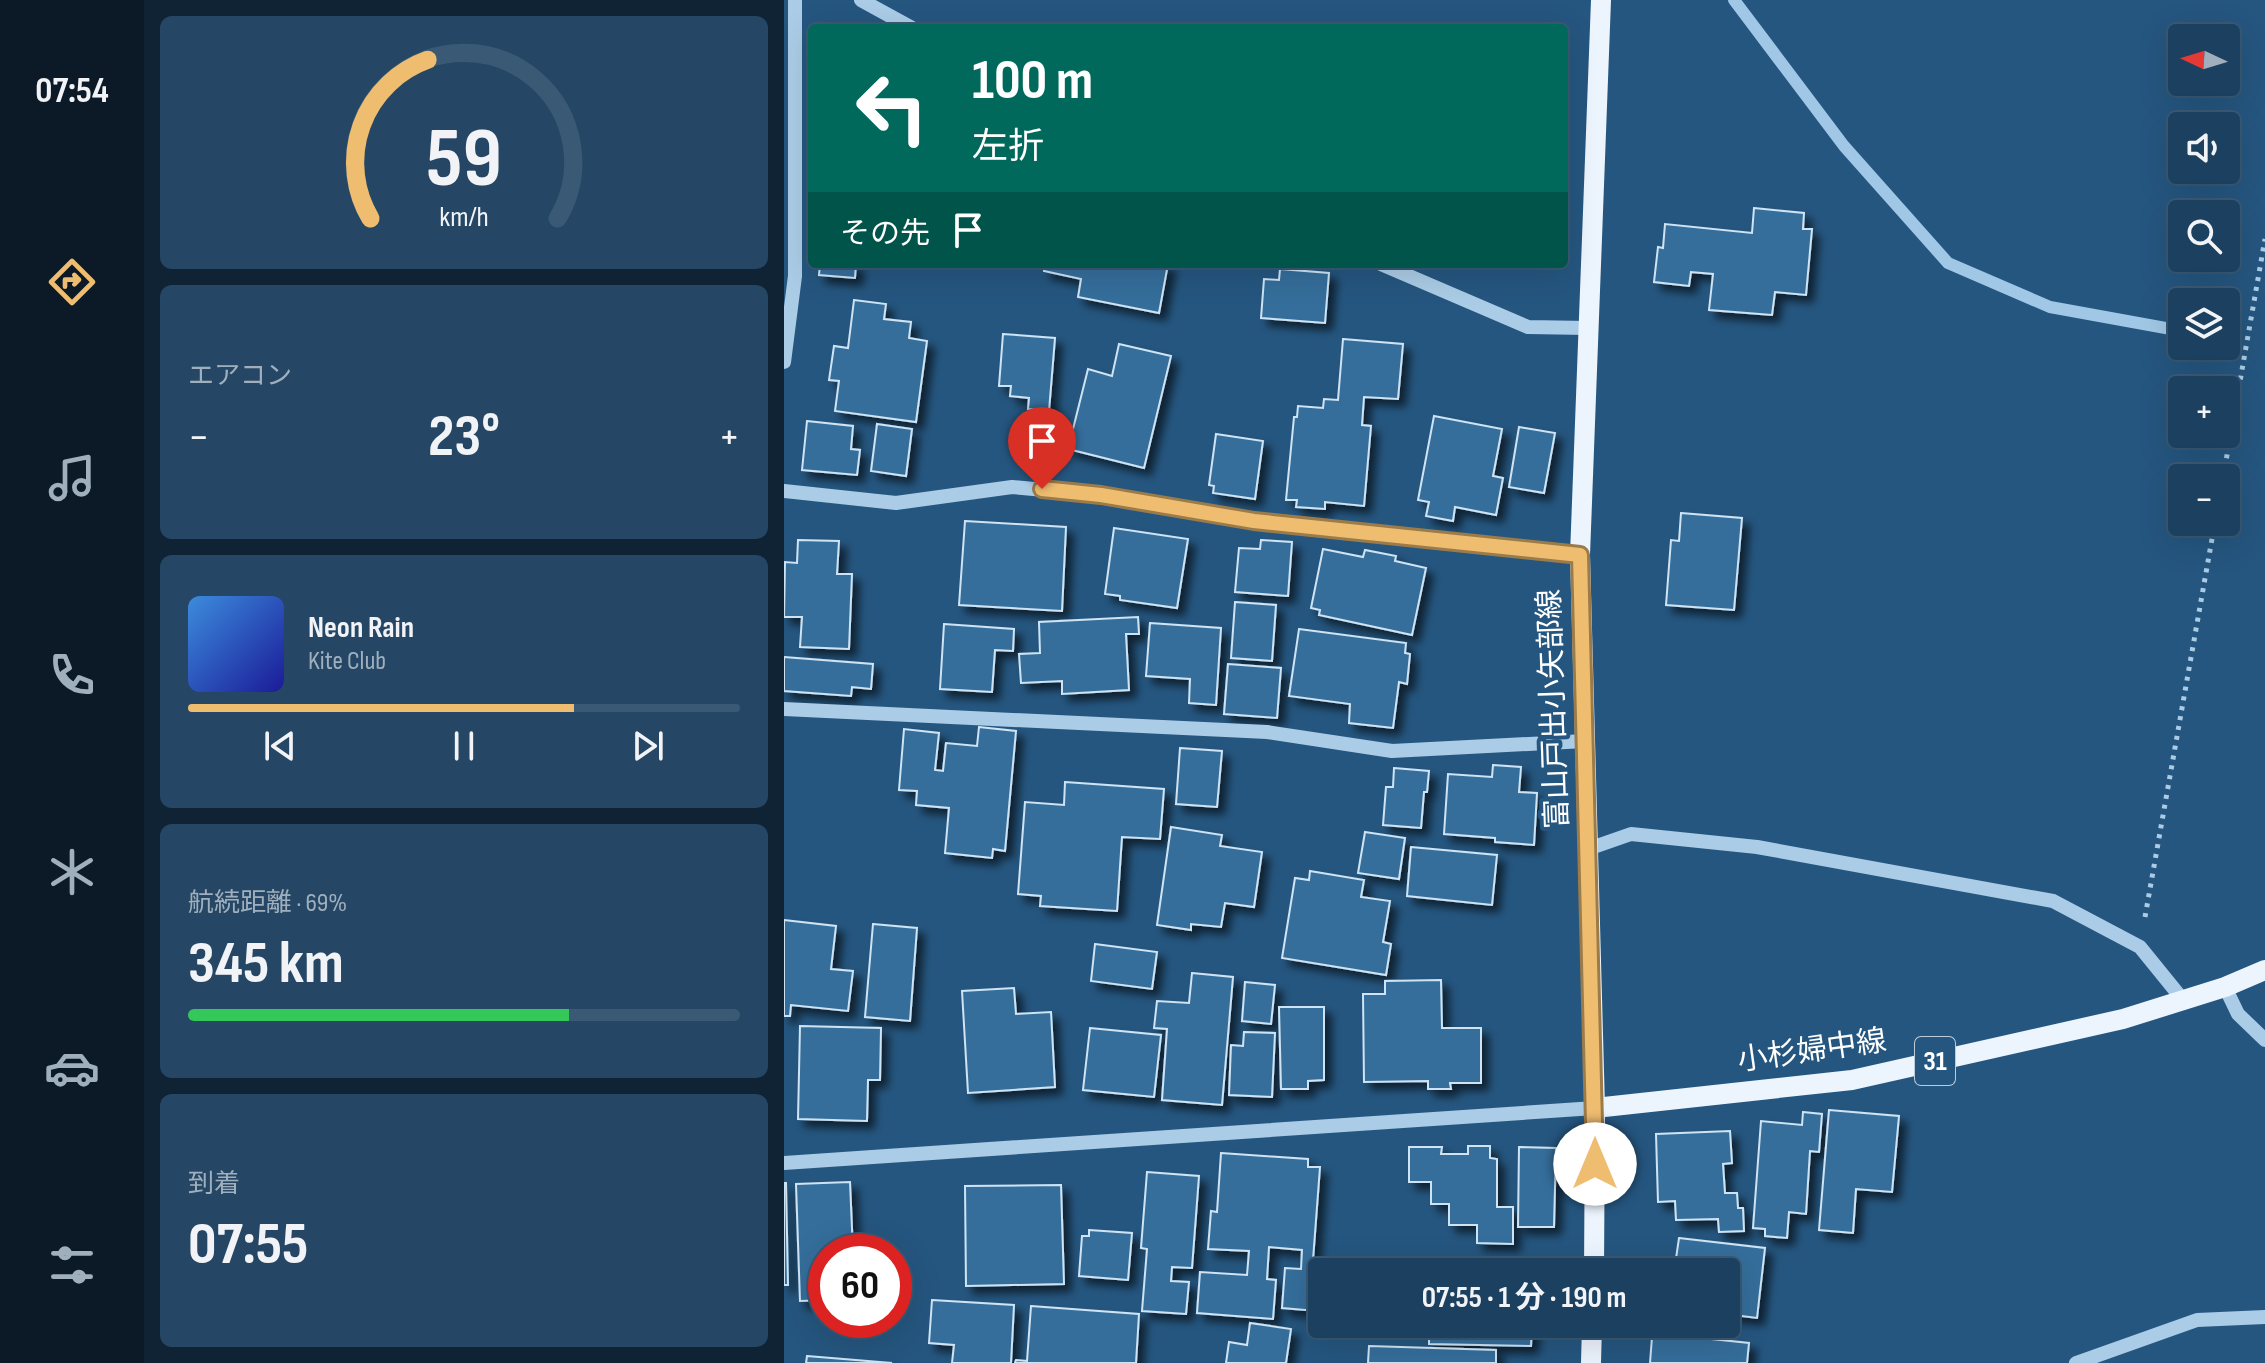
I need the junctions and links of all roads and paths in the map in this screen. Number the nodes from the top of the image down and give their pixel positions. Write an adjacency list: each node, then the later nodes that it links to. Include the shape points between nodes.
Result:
1 (795, 0): 8 (street, via 795,276)
2 (861, 0): 4 (street)
3 (1601, 0): 7 (main road, 富山戸出小矢部線)
4 (905, 24)
5 (2265, 239): 9 (path)
6 (1390, 268): 7 (street, via 1528,327)
7 (1587, 328): 12 (main road, 富山戸出小矢部線)
8 (784, 362)
9 (2225, 464)
10 (784, 491): 12 (street, via 896,503 1012,487 1101,495 1254,521)
11 (2213, 536): 16 (path)
12 (1580, 555): 14 (main road, 富山戸出小矢部線)
13 (784, 709): 14 (street, via 1267,732 1392,751)
14 (1585, 741): 15 (main road, 富山戸出小矢部線)
15 (1588, 849): 16 (street, via 1631,834 1757,847 2053,901); 21 (main road, 富山戸出小矢部線)
16 (2140, 947): 19 (street)
17 (2265, 970): 18 (main road, 小杉婦中線 / 31)
18 (2225, 987): 19 (main road, 小杉婦中線 / 31); 20 (street, via 2238,1014)
19 (2183, 1000): 21 (main road, 小杉婦中線 / 31, via 2123,1019 1852,1080)
20 (2265, 1040)
21 (1595, 1108): 22 (street); 23 (main road, 富山戸出小矢部線)
22 (784, 1163)
23 (1594, 1258)
24 (2265, 1317): 27 (street, via 2197,1320)
25 (1592, 1338): 26 (main road)
26 (1591, 1363)
27 (2076, 1363)

